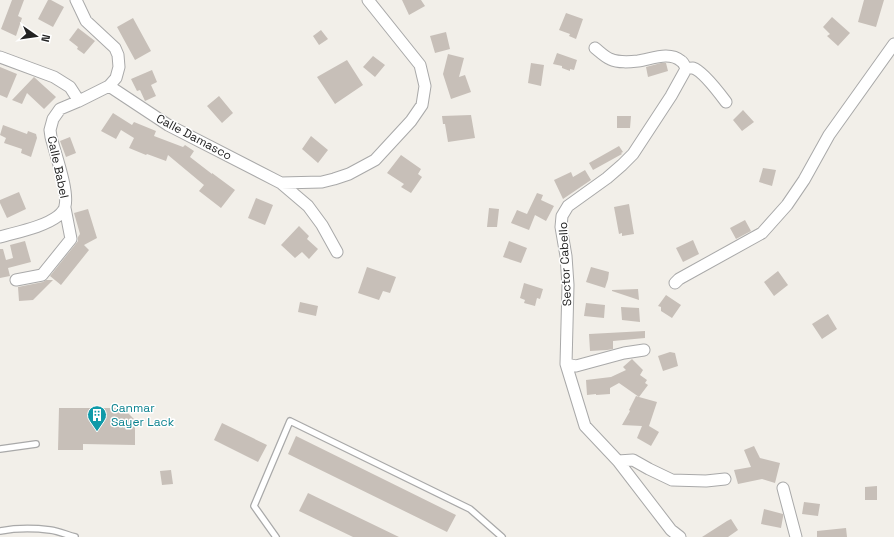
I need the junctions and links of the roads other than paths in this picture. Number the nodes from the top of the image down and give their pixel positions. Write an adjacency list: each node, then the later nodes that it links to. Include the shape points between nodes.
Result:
1 (76, 0): 7 (street, via 86,21 115,48 119,67 116,78)
2 (368, 0): 10 (street, Calle Damasco, via 420,65 425,86 422,105 411,121 375,160 349,174 328,181)
3 (894, 44): 15 (street, via 829,135 787,205 762,233)
4 (595, 48): 6 (street, via 608,59 625,62 665,56 675,58 682,61)
5 (0, 57): 8 (street, via 54,77 70,87)
6 (686, 69): 9 (street, via 692,68 700,72); 17 (street, Sector Cabello, via 633,154 607,178 568,206 562,216 568,285)
7 (109, 86): 8 (street, Calle Babel); 10 (street, Calle Damasco, via 168,126)
8 (79, 101): 11 (street, Calle Babel, via 60,109 53,119 50,130 65,187)
9 (726, 102)
10 (281, 183): 13 (street, Calle Damasco, via 308,206 322,224)
11 (65, 208): 12 (street, Calle Babel, via 60,216 44,224); 14 (street, via 71,239 42,275)
12 (0, 237)
13 (337, 252)
14 (16, 280)
15 (675, 283)
16 (644, 350): 17 (street, via 576,366)
17 (566, 364): 20 (street, Sector Cabello, via 585,426)
18 (36, 444): 19 (lane)
19 (0, 449)
20 (618, 461): 21 (street, via 633,460 672,480); 27 (street, Sector Cabello, via 671,530)
21 (725, 479)
22 (783, 488): 28 (street)
23 (0, 531): 24 (lane, via 51,530)
24 (75, 537)
25 (276, 537): 26 (lane, via 254,506 290,421 470,509)
26 (502, 537)
27 (680, 537)
28 (796, 537)

